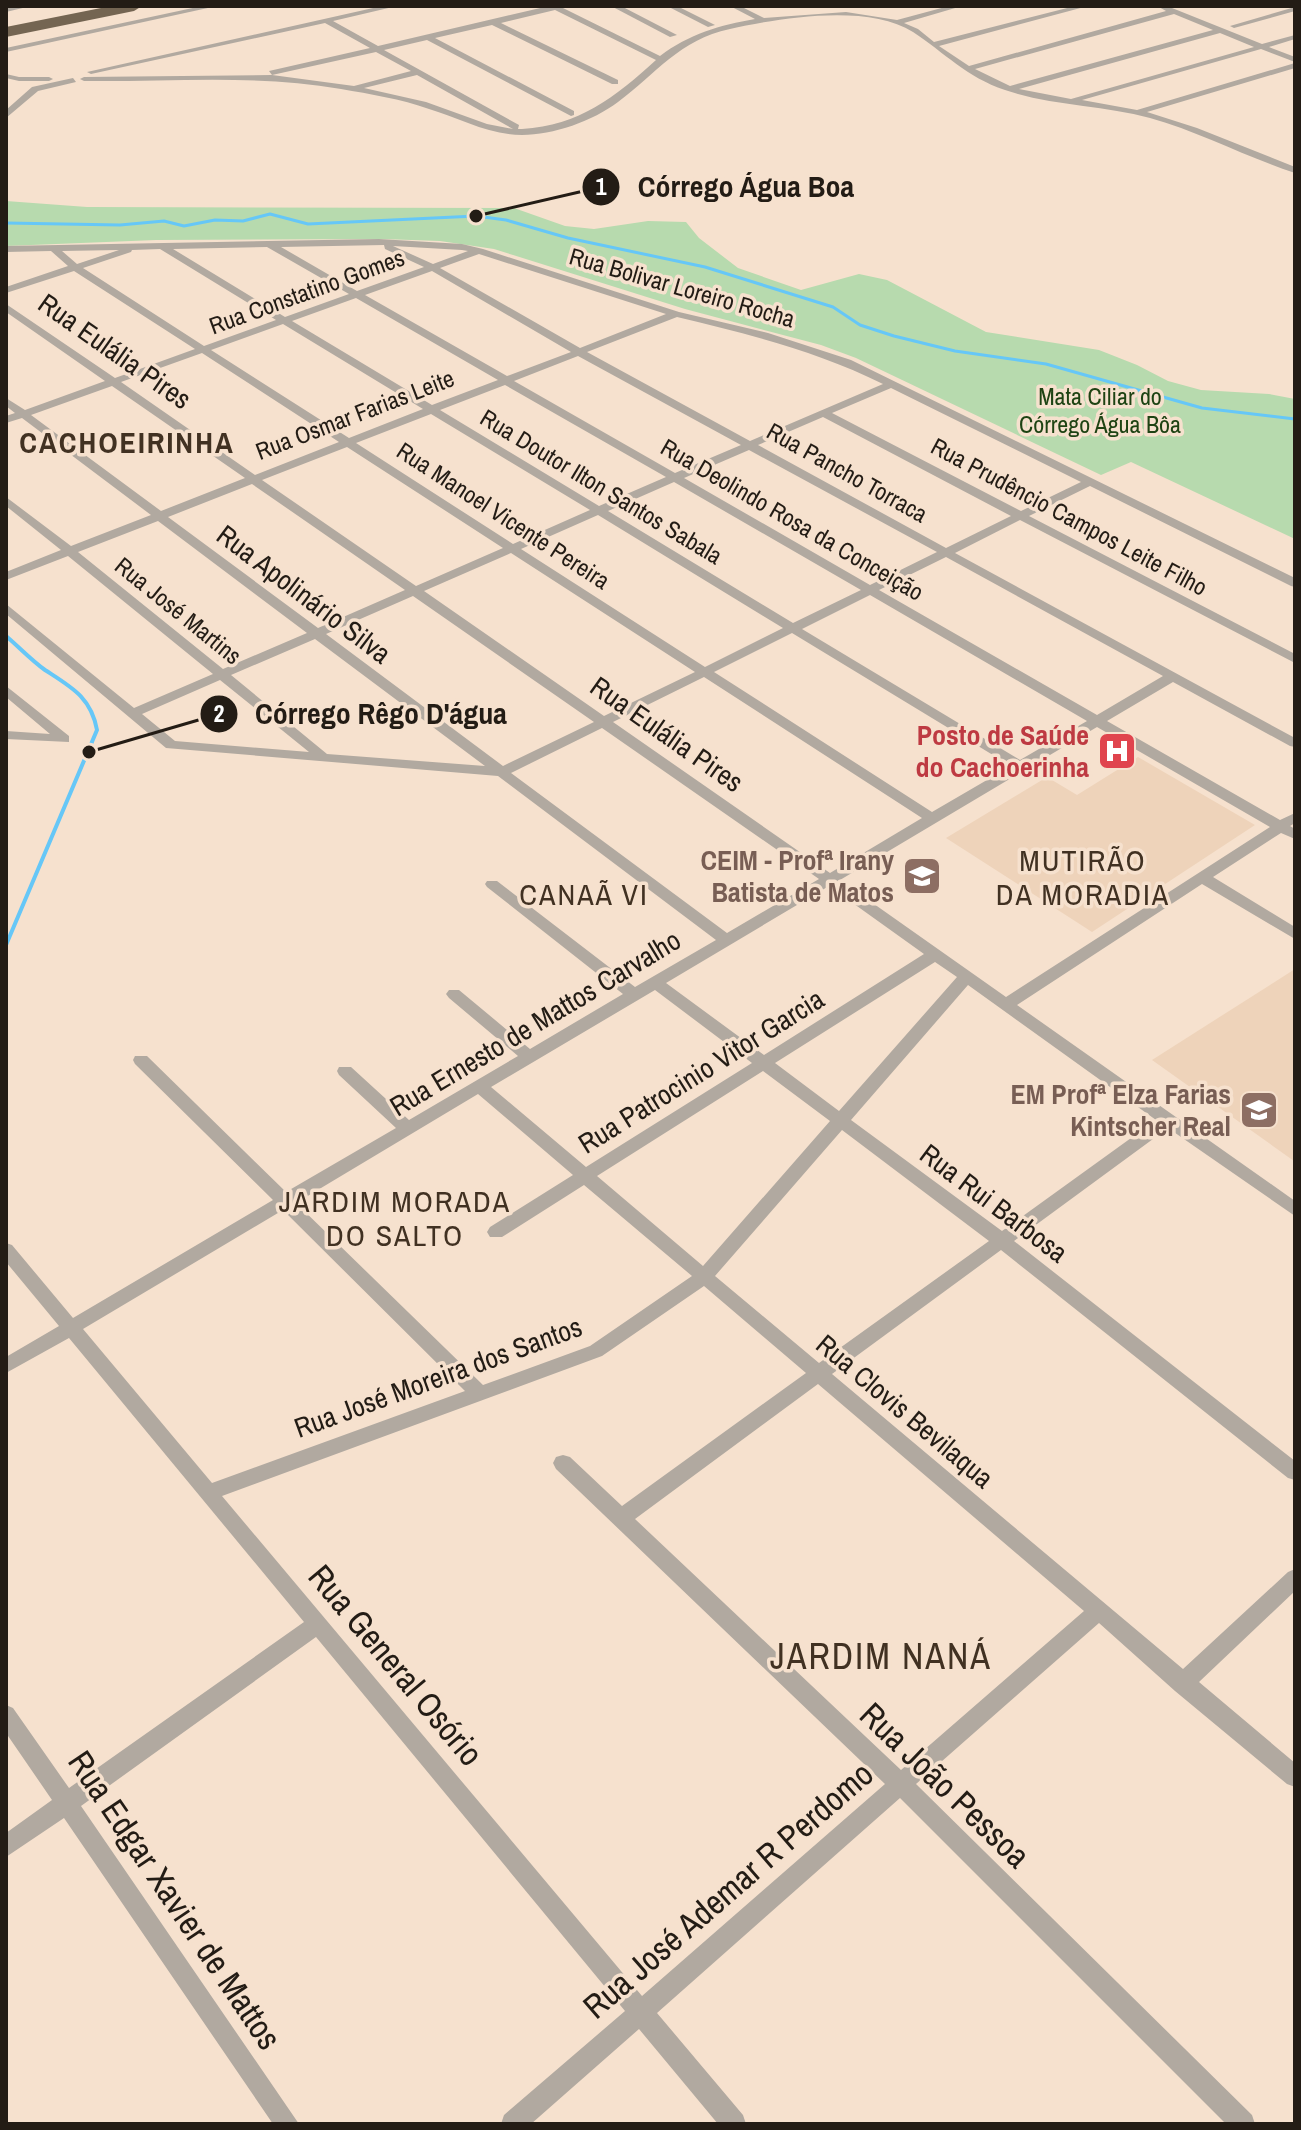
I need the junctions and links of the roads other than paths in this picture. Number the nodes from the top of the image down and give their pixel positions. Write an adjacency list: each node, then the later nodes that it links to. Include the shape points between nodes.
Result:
1 (27, 6): 17 (street)
2 (107, 6): 26 (highway)
3 (134, 6): 26 (highway)
4 (213, 6): 35 (street)
5 (615, 6): 28 (street)
6 (671, 6): 24 (street)
7 (734, 6): 20 (street)
8 (825, 6): 19 (street)
9 (871, 6): 22 (street)
10 (958, 6): 22 (street)
11 (1084, 6): 32 (street)
12 (1161, 6): 27 (street)
13 (1186, 6): 25 (street)
14 (387, 7): 21 (street)
15 (557, 7): 23 (street); 37 (street)
16 (1295, 9): 25 (street)
17 (6, 10)
18 (1172, 12): 39 (street)
19 (786, 17): 20 (street); 22 (street, via 826,14)
20 (763, 20): 37 (street, via 708,32)
21 (327, 21): 34 (street); 41 (street)
22 (901, 21): 32 (street)
23 (493, 22): 29 (street); 45 (street)
24 (711, 25)
25 (1234, 26): 31 (street)
26 (6, 30)
27 (1221, 30): 33 (street); 47 (street)
28 (673, 35)
29 (428, 37): 34 (street); 49 (street)
30 (1295, 37): 31 (street)
31 (1275, 43): 33 (street); 36 (street)
32 (933, 45): 39 (street)
33 (1260, 47): 38 (street); 48 (street)
34 (378, 48): 40 (street); 43 (street)
35 (6, 50)
36 (1295, 51)
37 (659, 59): 52 (street, via 611,103 556,126)
38 (1295, 63): 50 (street)
39 (970, 68): 47 (street)
40 (419, 72): 46 (street); 52 (street)
41 (87, 75): 43 (street); 44 (street)
42 (6, 76): 44 (street)
43 (255, 77): 46 (street)
44 (69, 79): 51 (street, via 35,89)
45 (615, 82)
46 (352, 89): 52 (street)
47 (1011, 89): 48 (street)
48 (1069, 102): 50 (street)
49 (571, 113)
50 (1137, 113): 53 (street)
51 (6, 115)
52 (524, 132)
53 (1295, 170)
54 (379, 242): 55 (street, Rua Bolivar Loreiro Rocha); 60 (street, Rua Bolivar Loreiro Rocha); 61 (street, Rua Pancho Torraca)
55 (268, 243): 57 (street, Rua Bolivar Loreiro Rocha); 64 (street, Rua Deolindo Rosa da Conceição)
56 (145, 245): 57 (street, Rua Bolivar Loreiro Rocha); 58 (street, Rua Bolivar Loreiro Rocha); 62 (street)
57 (160, 245): 67 (street, Rua Doutor Ilton Santos Sabala)
58 (53, 248): 59 (street, Rua Bolivar Loreiro Rocha); 62 (street, Rua Manoel Vicente Pereira)
59 (6, 249)
60 (480, 251): 61 (street, Rua Constatino Gomes); 66 (street, Rua Bolivar Loreiro Rocha)
61 (432, 267): 64 (street, Rua Constatino Gomes); 69 (street, Rua Pancho Torraca)
62 (76, 268): 63 (street); 68 (street, Rua Manoel Vicente Pereira)
63 (6, 290)
64 (360, 295): 67 (street, Rua Constatino Gomes); 70 (street, Rua Deolindo Rosa da Conceição)
65 (6, 307): 71 (street, Rua Eulália Pires)
66 (676, 314): 69 (street, Rua Osmar Farias Leite); 72 (street, Rua Bolivar Loreiro Rocha, via 812,349)
67 (285, 322): 68 (street, Rua Constatino Gomes); 74 (street, Rua Doutor Ilton Santos Sabala)
68 (204, 350): 71 (street, Rua Constatino Gomes); 78 (street, Rua Manoel Vicente Pereira)
69 (579, 352): 70 (street, Rua Osmar Farias Leite); 79 (street, Rua Pancho Torraca)
70 (505, 380): 74 (street, Rua Osmar Farias Leite); 81 (street, Rua Deolindo Rosa da Conceição)
71 (114, 382): 76 (street); 80 (street, Rua Eulália Pires)
72 (893, 383): 75 (street); 82 (street, Rua Bolivar Loreiro Rocha)
73 (6, 401): 76 (street, Rua Apolinário Silva)
74 (430, 410): 78 (street, Rua Osmar Farias Leite); 84 (street, Rua Doutor Ilton Santos Sabala)
75 (823, 413): 79 (street); 86 (street, Rua Prudêncio Campos Leite Filho)
76 (23, 414): 77 (street); 85 (street, Rua Apolinário Silva)
77 (6, 420)
78 (347, 442): 80 (street, Rua Osmar Farias Leite); 87 (street, Rua Manoel Vicente Pereira)
79 (749, 445): 81 (street); 89 (street, Rua Pancho Torraca)
80 (256, 478): 85 (street, Rua Osmar Farias Leite); 92 (street, Rua Eulália Pires)
81 (674, 478): 84 (street); 93 (street, Rua Deolindo Rosa da Conceição)
82 (1091, 481): 86 (street); 91 (street, Rua Bolivar Loreiro Rocha)
83 (6, 500): 88 (street, Rua José Martins)
84 (598, 511): 87 (street); 95 (street, Rua Doutor Ilton Santos Sabala)
85 (159, 516): 88 (street, Rua Osmar Farias Leite); 96 (street, Rua Apolinário Silva)
86 (1020, 516): 89 (street); 97 (street, Rua Prudêncio Campos Leite Filho)
87 (512, 548): 92 (street); 98 (street, Rua Manoel Vicente Pereira)
88 (69, 551): 90 (street, Rua Osmar Farias Leite); 99 (street, Rua José Martins)
89 (946, 552): 93 (street); 100 (street, Rua Pancho Torraca)
90 (6, 576)
91 (1295, 583)
92 (415, 590): 96 (street); 104 (street, Rua Eulália Pires)
93 (870, 590): 95 (street); 103 (street, Rua Deolindo Rosa da Conceição)
94 (6, 608): 102 (street)
95 (792, 628): 98 (street); 108 (street, Rua Doutor Ilton Santos Sabala)
96 (316, 633): 99 (street); 109 (street, Rua Apolinário Silva)
97 (1295, 659)
98 (704, 672): 104 (street); 111 (street, Rua Manoel Vicente Pereira)
99 (221, 674): 102 (street); 107 (street, Rua José Martins)
100 (1173, 676): 103 (street, Rua Ernesto de Mattos Carvalho); 106 (street, Rua Pancho Torraca)
101 (6, 690): 105 (street, via 64,739)
102 (131, 714): 107 (street, via 171,745)
103 (1096, 721): 108 (street, Rua Ernesto de Mattos Carvalho); 112 (street, Rua Deolindo Rosa da Conceição)
104 (604, 722): 109 (street); 115 (street, Rua Eulália Pires)
105 (6, 735)
106 (1295, 743)
107 (322, 756): 109 (street)
108 (1020, 766): 111 (street, Rua Ernesto de Mattos Carvalho)
109 (502, 772): 118 (street, Rua Apolinário Silva)
110 (1295, 817): 112 (street)
111 (932, 818): 115 (street, Rua Ernesto de Mattos Carvalho)
112 (1280, 827): 113 (street, Rua Deolindo Rosa da Conceição); 114 (street)
113 (1295, 835)
114 (1202, 877): 117 (street); 124 (street)
115 (829, 879): 118 (street, Rua Ernesto de Mattos Carvalho); 119 (street, Rua Eulália Pires)
116 (492, 884): 123 (street)
117 (1295, 934)
118 (726, 940): 121 (street, Rua Ernesto de Mattos Carvalho)
119 (934, 955): 120 (street, Rua Eulália Pires); 127 (street, Rua Patrocinio Vitor Garcia)
120 (966, 977): 124 (street, Rua Eulália Pires); 131 (street, Rua José Moreira dos Santos)
121 (655, 982): 123 (street, Rua Ernesto de Mattos Carvalho); 127 (street, Rua Rui Barbosa)
122 (454, 994): 125 (street)
123 (634, 994): 125 (street, Rua Ernesto de Mattos Carvalho)
124 (1005, 1005): 130 (street, Rua Eulália Pires)
125 (529, 1056): 129 (street, Rua Ernesto de Mattos Carvalho)
126 (141, 1060): 134 (street)
127 (762, 1064): 131 (street, Rua Rui Barbosa); 133 (street, Rua Patrocinio Vitor Garcia)
128 (345, 1071): 132 (street)
129 (479, 1086): 132 (street, Rua Ernesto de Mattos Carvalho); 133 (street, Rua Clovis Bevilaqua)
130 (1167, 1120): 135 (street, Rua Eulália Pires); 137 (street)
131 (842, 1121): 137 (street, Rua Rui Barbosa); 139 (street, Rua José Moreira dos Santos)
132 (407, 1128): 134 (street, Rua Ernesto de Mattos Carvalho)
133 (584, 1176): 136 (street, Rua Patrocinio Vitor Garcia); 139 (street, Rua Clovis Bevilaqua)
134 (284, 1201): 140 (street, Rua Ernesto de Mattos Carvalho); 143 (street)
135 (1295, 1210)
136 (496, 1232)
137 (1002, 1241): 142 (street); 145 (street, Rua Rui Barbosa)
138 (6, 1250): 140 (street, Rua General Osório)
139 (704, 1277): 142 (street, Rua Clovis Bevilaqua); 143 (street, Rua José Moreira dos Santos, via 596,1351)
140 (70, 1327): 141 (street, Rua Ernesto de Mattos Carvalho); 146 (street, Rua General Osório)
141 (6, 1366)
142 (818, 1374): 147 (street); 149 (street, Rua Clovis Bevilaqua)
143 (478, 1392): 146 (street, Rua José Moreira dos Santos)
144 (563, 1463): 147 (street, Rua João Pessoa)
145 (1295, 1472)
146 (210, 1492): 150 (street, Rua General Osório)
147 (621, 1518): 154 (street, Rua João Pessoa)
148 (1295, 1578): 151 (street)
149 (1097, 1612): 151 (street, Rua Clovis Bevilaqua); 154 (street, Rua José Ademar R Perdomo)
150 (318, 1624): 155 (street); 157 (street, Rua General Osório)
151 (1182, 1684): 153 (street, Rua Clovis Bevilaqua)
152 (6, 1715): 155 (street, Rua Edgar Xavier de Mattos)
153 (1295, 1777)
154 (901, 1784): 157 (street, Rua José Ademar R Perdomo); 161 (street, Rua João Pessoa)
155 (68, 1803): 156 (street); 158 (street, Rua Edgar Xavier de Mattos)
156 (6, 1846)
157 (640, 2011): 159 (street, Rua José Ademar R Perdomo); 160 (street, Rua General Osório)
158 (287, 2124)
159 (513, 2124)
160 (734, 2124)
161 (1243, 2124)

